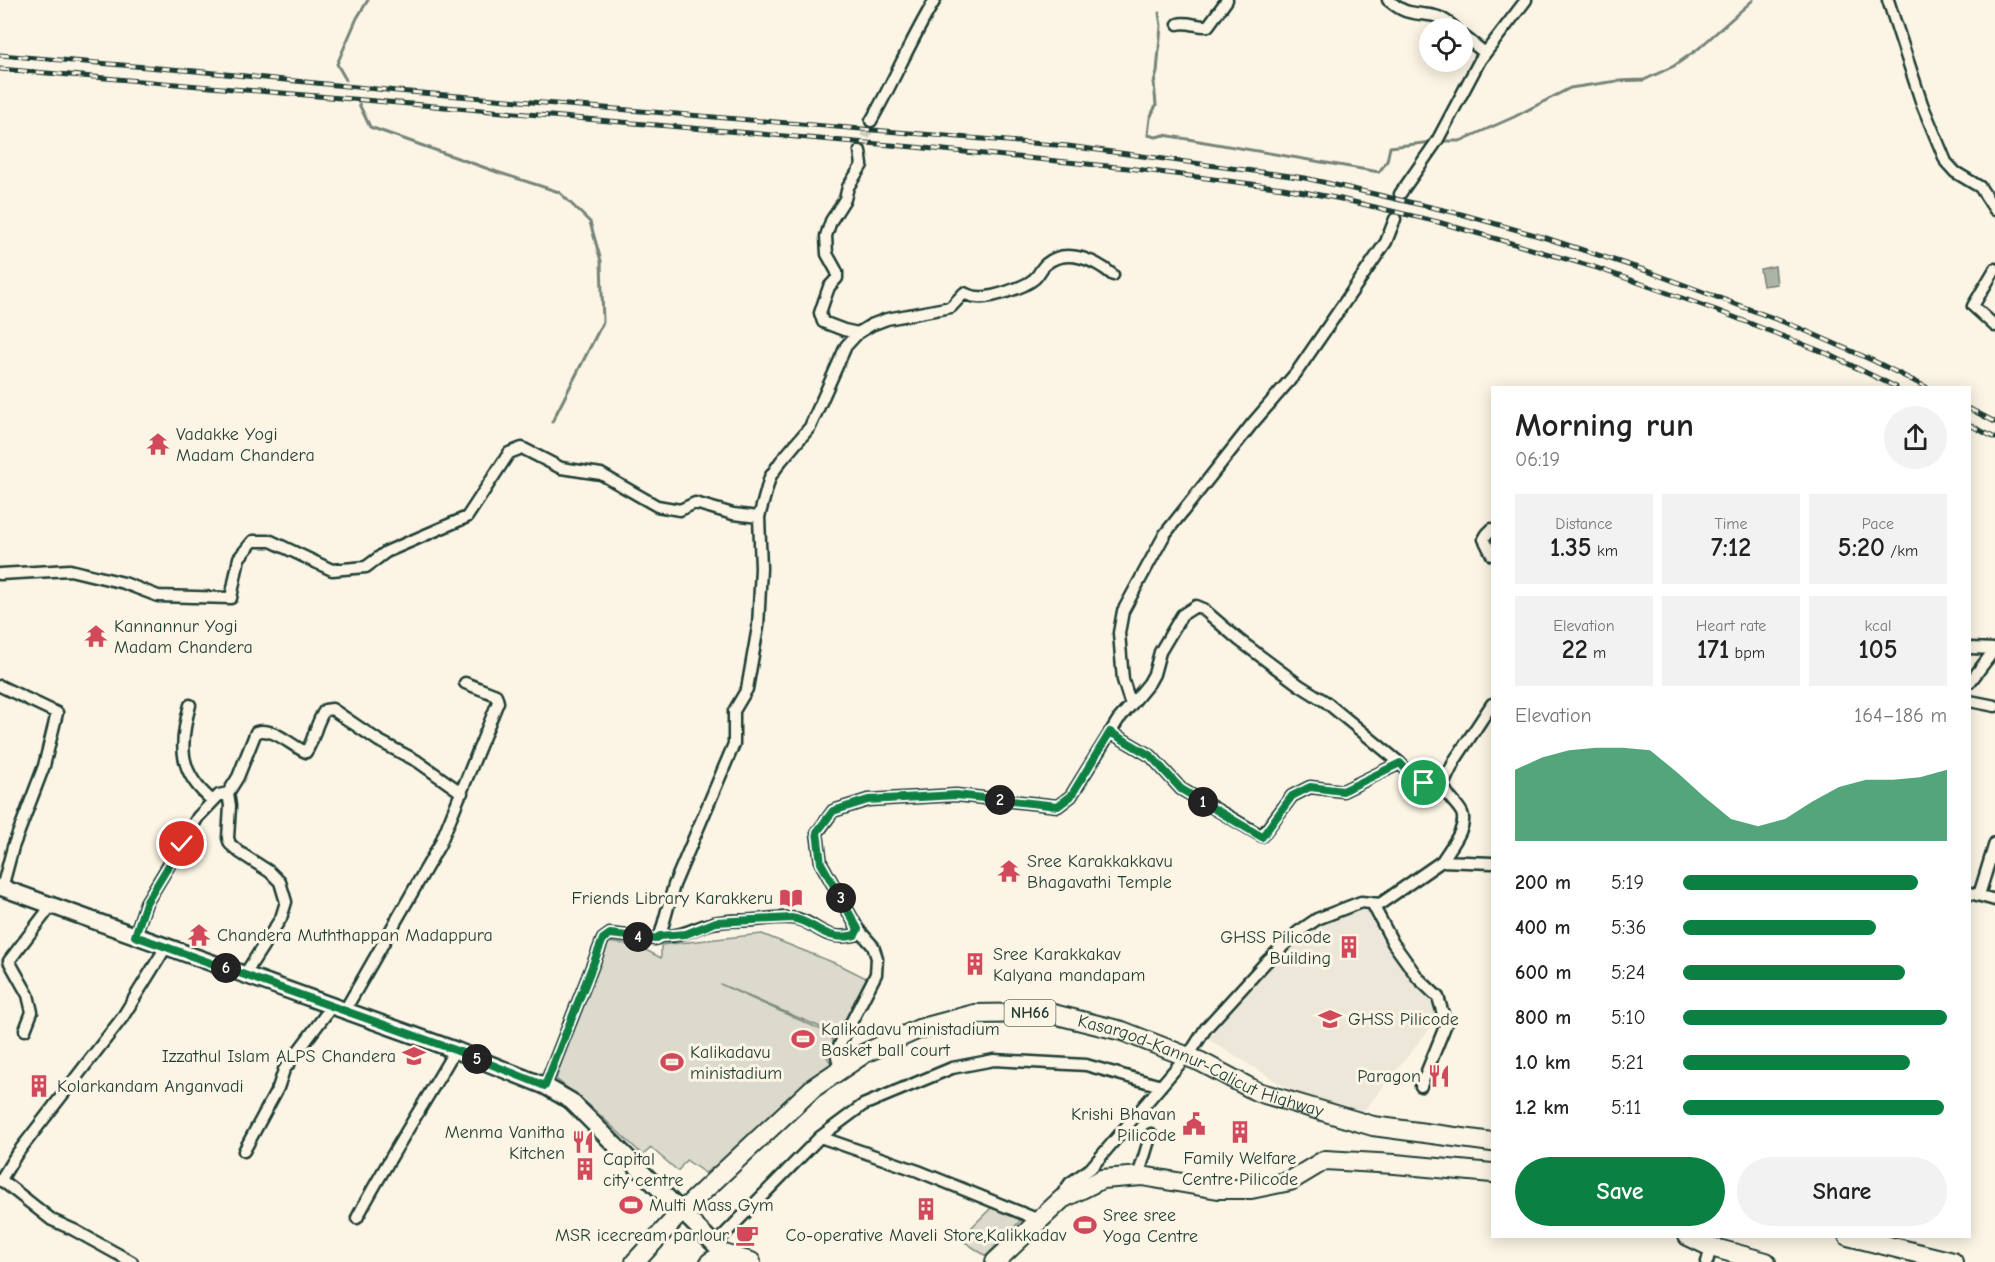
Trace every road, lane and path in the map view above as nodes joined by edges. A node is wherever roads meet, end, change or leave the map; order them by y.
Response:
1 (935, 0) edge
2 (1227, 0) edge
3 (1388, 0) edge
4 (1527, 0) edge
5 (1888, 0) edge
6 (1440, 18) edge
7 (1178, 24) dead end
8 (1473, 44) edge
9 (1485, 53) junction
10 (871, 121) tunnel mouth
11 (860, 151) tunnel mouth
12 (1400, 194) dead end
13 (1995, 210) edge
14 (1395, 219) dead end
15 (1995, 269) edge
16 (1113, 275) dead end
17 (1995, 326) edge
18 (858, 333) junction
19 (759, 517) junction
20 (1491, 530) edge
21 (1491, 553) edge
22 (0, 574) edge
23 (1971, 648) edge
24 (1995, 649) edge
25 (1971, 681) edge
26 (465, 683) dead end
27 (0, 686) edge
28 (1971, 700) edge
29 (190, 705) dead end
30 (1131, 705) junction
31 (1491, 706) edge
32 (1995, 706) edge
33 (1110, 732) junction
34 (1400, 763) junction
35 (1443, 785) junction
36 (228, 793) junction
37 (462, 793) junction
38 (213, 801) junction
39 (1995, 843) edge
40 (1442, 861) junction
41 (1491, 862) edge
42 (1, 887) edge
43 (1974, 894) edge
44 (1995, 900) edge
45 (1372, 903) junction
46 (51, 906) junction
47 (858, 929) junction
48 (135, 936) junction
49 (660, 936) junction
50 (166, 947) junction
51 (244, 974) junction
52 (339, 1008) junction
53 (25, 1030) dead end
54 (455, 1050) junction
55 (1186, 1056) junction
56 (840, 1070) junction
57 (545, 1086) junction
58 (1161, 1086) junction
59 (1421, 1086) dead end
60 (1151, 1134) dead end
61 (820, 1137) junction
62 (1491, 1142) edge
63 (244, 1151) dead end
64 (1491, 1173) edge
65 (1142, 1176) junction
66 (0, 1180) edge
67 (1062, 1199) junction
68 (681, 1212) junction
69 (357, 1218) dead end
70 (1040, 1220) junction
71 (1690, 1238) edge
72 (1856, 1238) edge
73 (716, 1254) edge
74 (1709, 1254) edge
75 (132, 1262) edge
76 (635, 1262) edge
77 (751, 1262) edge
78 (994, 1262) edge
79 (1766, 1262) edge
80 (1953, 1262) edge

1 - 10 street
2 - 7 street
3 - 6 street
4 - 9 street
5 - 13 street
8 - 9 street
9 - 12 street
11 - 18 street
14 - 30 street
15 - 17 street
16 - 18 street
18 - 19 street
19 - 22 street
19 - 49 street
20 - 21 street
23 - 24 street
24 - 25 street
26 - 37 street
27 - 42 street
28 - 32 street
29 - 38 street
30 - 33 street
30 - 34 street
31 - 35 street
33 - 34 street
33 - 47 street
34 - 35 street
35 - 40 street
36 - 37 street
36 - 38 street
36 - 51 street
37 - 52 street
38 - 48 street
39 - 43 street
40 - 41 street
40 - 45 street
42 - 46 main road
43 - 44 street
45 - 55 street
45 - 59 street
46 - 48 main road
46 - 53 street
47 - 49 street
47 - 56 street
48 - 50 main road
49 - 57 street
50 - 51 main road
50 - 66 street
51 - 52 main road
52 - 54 main road
52 - 63 street
54 - 57 main road
54 - 69 street
55 - 56 highway, Kasargod-Kannur-Calicut Highway / NH66
55 - 58 street
55 - 62 highway, Kasargod-Kannur-Calicut Highway / NH66
56 - 68 highway, Kasargod-Kannur-Calicut Highway / NH66
57 - 68 main road
58 - 61 street
58 - 67 street
60 - 65 street
61 - 70 street
61 - 73 street
64 - 65 highway
65 - 67 highway
66 - 75 street
67 - 70 highway
68 - 73 main road
68 - 76 highway, Kasargod-Kannur-Calicut Highway / NH66
70 - 78 highway
71 - 74 highway
72 - 80 highway
73 - 77 highway
74 - 79 highway

